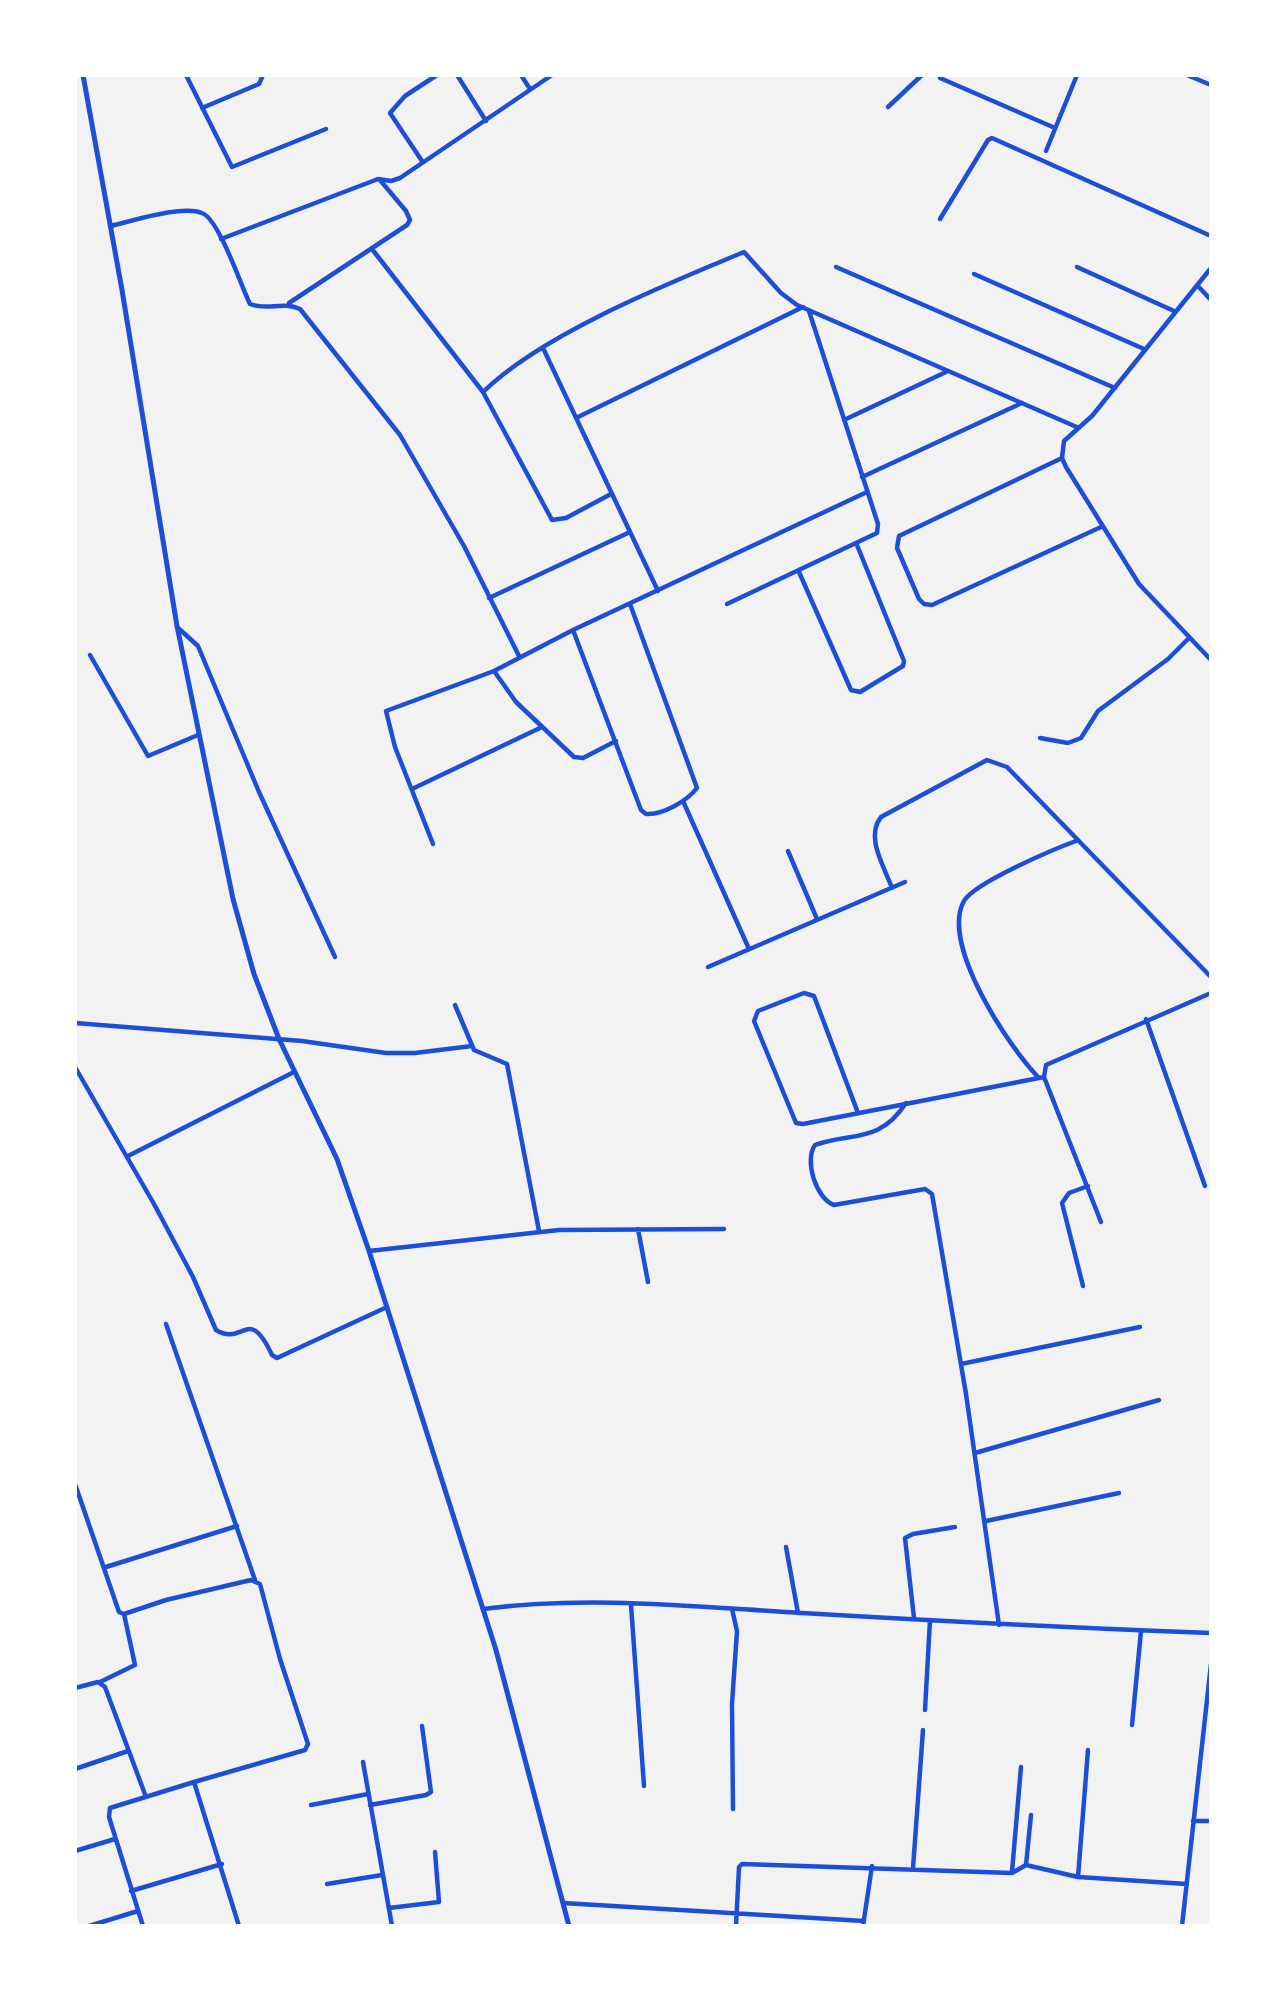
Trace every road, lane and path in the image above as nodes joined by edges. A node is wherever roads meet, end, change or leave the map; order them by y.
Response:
1 (83, 75) edge
2 (186, 75) edge
3 (263, 75) edge
4 (437, 75) edge
5 (457, 75) edge
6 (521, 75) edge
7 (552, 75) edge
8 (922, 75) edge
9 (1077, 75) edge
10 (1187, 75) edge
11 (940, 78) dead end
12 (1211, 85) edge
13 (530, 89) junction
14 (888, 107) dead end
15 (201, 108) junction
16 (486, 121) junction
17 (1055, 128) junction
18 (326, 129) dead end
19 (1046, 151) dead end
20 (422, 161) junction
21 (378, 179) junction
22 (940, 219) dead end
23 (110, 226) junction
24 (1211, 236) edge
25 (221, 239) junction
26 (372, 249) junction
27 (836, 267) dead end
28 (1077, 267) dead end
29 (1211, 268) edge
30 (974, 274) dead end
31 (1197, 285) junction
32 (1211, 300) edge
33 (288, 303) junction
34 (806, 308) junction
35 (1174, 311) junction
36 (543, 348) junction
37 (1144, 349) junction
38 (947, 372) junction
39 (1115, 388) junction
40 (484, 392) junction
41 (1023, 403) junction
42 (576, 418) junction
43 (844, 420) junction
44 (1079, 428) junction
45 (1062, 458) junction
46 (862, 477) junction
47 (867, 492) junction
48 (611, 494) junction
49 (1101, 527) junction
50 (630, 532) junction
51 (858, 545) junction
52 (799, 572) junction
53 (659, 591) junction
54 (489, 598) junction
55 (630, 604) junction
56 (727, 604) dead end
57 (177, 626) junction
58 (573, 630) junction
59 (1189, 638) junction
60 (90, 655) dead end
61 (519, 656) junction
62 (1211, 660) edge
63 (494, 671) junction
64 (542, 727) junction
65 (198, 734) junction
66 (1040, 738) dead end
67 (616, 741) junction
68 (412, 789) junction
69 (683, 800) junction
70 (1076, 841) junction
71 (433, 844) dead end
72 (788, 851) dead end
73 (905, 882) dead end
74 (892, 888) junction
75 (817, 919) junction
76 (749, 948) junction
77 (335, 957) dead end
78 (708, 967) dead end
79 (1211, 977) edge
80 (1211, 993) edge
81 (455, 1004) dead end
82 (1146, 1019) junction
83 (75, 1023) edge
84 (279, 1039) junction
85 (472, 1046) junction
86 (75, 1067) edge
87 (294, 1072) junction
88 (1041, 1077) junction
89 (906, 1103) junction
90 (858, 1113) junction
91 (128, 1156) junction
92 (1088, 1186) junction
93 (1205, 1186) dead end
94 (1101, 1222) dead end
95 (638, 1229) junction
96 (724, 1229) dead end
97 (539, 1231) junction
98 (369, 1251) junction
99 (648, 1282) dead end
100 (1083, 1286) dead end
101 (387, 1307) junction
102 (166, 1324) dead end
103 (1140, 1327) dead end
104 (961, 1364) junction
105 (1160, 1400) dead end
106 (975, 1453) junction
107 (75, 1484) edge
108 (1119, 1493) dead end
109 (986, 1521) junction
110 (237, 1526) junction
111 (955, 1527) dead end
112 (786, 1547) dead end
113 (106, 1567) junction
114 (255, 1580) junction
115 (631, 1605) junction
116 (483, 1609) junction
117 (732, 1609) junction
118 (798, 1613) junction
119 (124, 1615) junction
120 (914, 1618) junction
121 (930, 1620) junction
122 (999, 1625) junction
123 (1141, 1631) junction
124 (1211, 1633) edge
125 (1211, 1664) edge
126 (100, 1682) junction
127 (75, 1688) edge
128 (925, 1710) dead end
129 (1132, 1725) dead end
130 (422, 1726) dead end
131 (923, 1730) dead end
132 (1088, 1750) dead end
133 (128, 1751) junction
134 (363, 1762) dead end
135 (1021, 1768) dead end
136 (75, 1769) edge
137 (194, 1783) junction
138 (645, 1786) dead end
139 (368, 1794) junction
140 (146, 1797) junction
141 (311, 1805) dead end
142 (370, 1805) junction
143 (733, 1809) dead end
144 (1031, 1815) dead end
145 (1193, 1821) junction
146 (1211, 1821) edge
147 (115, 1839) junction
148 (75, 1851) edge
149 (435, 1852) dead end
150 (222, 1864) junction
151 (1026, 1865) junction
152 (872, 1867) junction
153 (913, 1868) junction
154 (1012, 1873) junction
155 (382, 1875) junction
156 (1078, 1877) junction
157 (327, 1884) dead end
158 (1187, 1884) junction
159 (131, 1891) junction
160 (563, 1903) junction
161 (389, 1908) junction
162 (138, 1911) junction
163 (737, 1913) junction
164 (863, 1924) edge
165 (89, 1926) edge
166 (143, 1926) edge
167 (239, 1926) edge
168 (392, 1926) edge
169 (569, 1926) edge
170 (736, 1926) edge
171 (1182, 1926) edge

1 - 23 street
2 - 15 street
3 - 15 street
4 - 20 street
5 - 16 street
6 - 13 street
7 - 13 street
8 - 14 street
9 - 17 street
10 - 12 street
11 - 17 street
13 - 16 street
15 - 18 street
16 - 20 street
17 - 19 street
20 - 21 street
21 - 25 street
21 - 26 street
22 - 24 street
23 - 25 street
23 - 57 street
25 - 33 street
26 - 33 street
26 - 40 street
27 - 39 street
28 - 35 street
29 - 31 street
30 - 37 street
31 - 32 street
31 - 35 street
33 - 54 street
34 - 36 street
34 - 38 street
34 - 42 street
34 - 43 street
35 - 37 street
36 - 40 street
36 - 42 street
37 - 39 street
38 - 41 street
38 - 43 street
39 - 44 street
40 - 48 street
41 - 44 street
41 - 46 street
42 - 48 street
43 - 46 street
44 - 45 street
45 - 49 street
45 - 49 street
46 - 47 street
47 - 51 street
47 - 53 street
48 - 50 street
49 - 59 street
50 - 53 street
50 - 54 street
51 - 52 street
51 - 52 street
52 - 56 street
53 - 55 street
54 - 61 street
55 - 58 street
55 - 69 street
57 - 65 street
57 - 77 street
58 - 61 street
58 - 67 street
59 - 62 street
59 - 66 street
60 - 65 street
61 - 63 street
63 - 64 street
63 - 68 street
64 - 67 street
64 - 68 street
65 - 84 street
67 - 69 street
68 - 71 street
69 - 76 street
70 - 74 street
70 - 79 street
70 - 88 street
72 - 75 street
73 - 74 street
74 - 75 street
75 - 76 street
76 - 78 street
80 - 82 street
81 - 85 street
82 - 88 street
82 - 93 street
83 - 84 street
84 - 85 street
84 - 87 street
85 - 97 street
86 - 91 street
87 - 91 street
87 - 98 street
88 - 89 street
88 - 92 street
89 - 90 street
89 - 104 street
90 - 90 street
91 - 101 street
92 - 94 street
92 - 100 street
95 - 96 street
95 - 97 street
95 - 99 street
97 - 98 street
98 - 101 street
101 - 116 street
102 - 110 street
103 - 104 street
104 - 106 street
105 - 106 street
106 - 109 street
107 - 113 street
108 - 109 street
109 - 122 street
110 - 113 street
110 - 114 street
111 - 120 street
112 - 118 street
113 - 119 street
114 - 119 street
114 - 137 street
115 - 116 street
115 - 117 street
115 - 138 street
116 - 160 street
117 - 118 street
117 - 143 street
118 - 120 street
119 - 126 street
120 - 121 street
121 - 122 street
121 - 128 street
122 - 123 street
123 - 124 street
123 - 129 street
125 - 145 street
126 - 127 street
126 - 133 street
130 - 142 street
131 - 153 street
132 - 156 street
133 - 136 street
133 - 140 street
134 - 139 street
135 - 154 street
137 - 140 street
137 - 150 street
139 - 141 street
139 - 142 street
140 - 147 street
142 - 155 street
144 - 151 street
145 - 146 street
145 - 158 street
147 - 148 street
147 - 159 street
149 - 161 street
150 - 159 street
150 - 167 street
151 - 154 street
151 - 156 street
152 - 153 street
152 - 163 street
152 - 164 street
153 - 154 street
155 - 157 street
155 - 161 street
156 - 158 street
158 - 171 street
159 - 162 street
160 - 163 street
160 - 169 street
161 - 168 street
162 - 165 street
162 - 166 street
163 - 164 street
163 - 170 street

